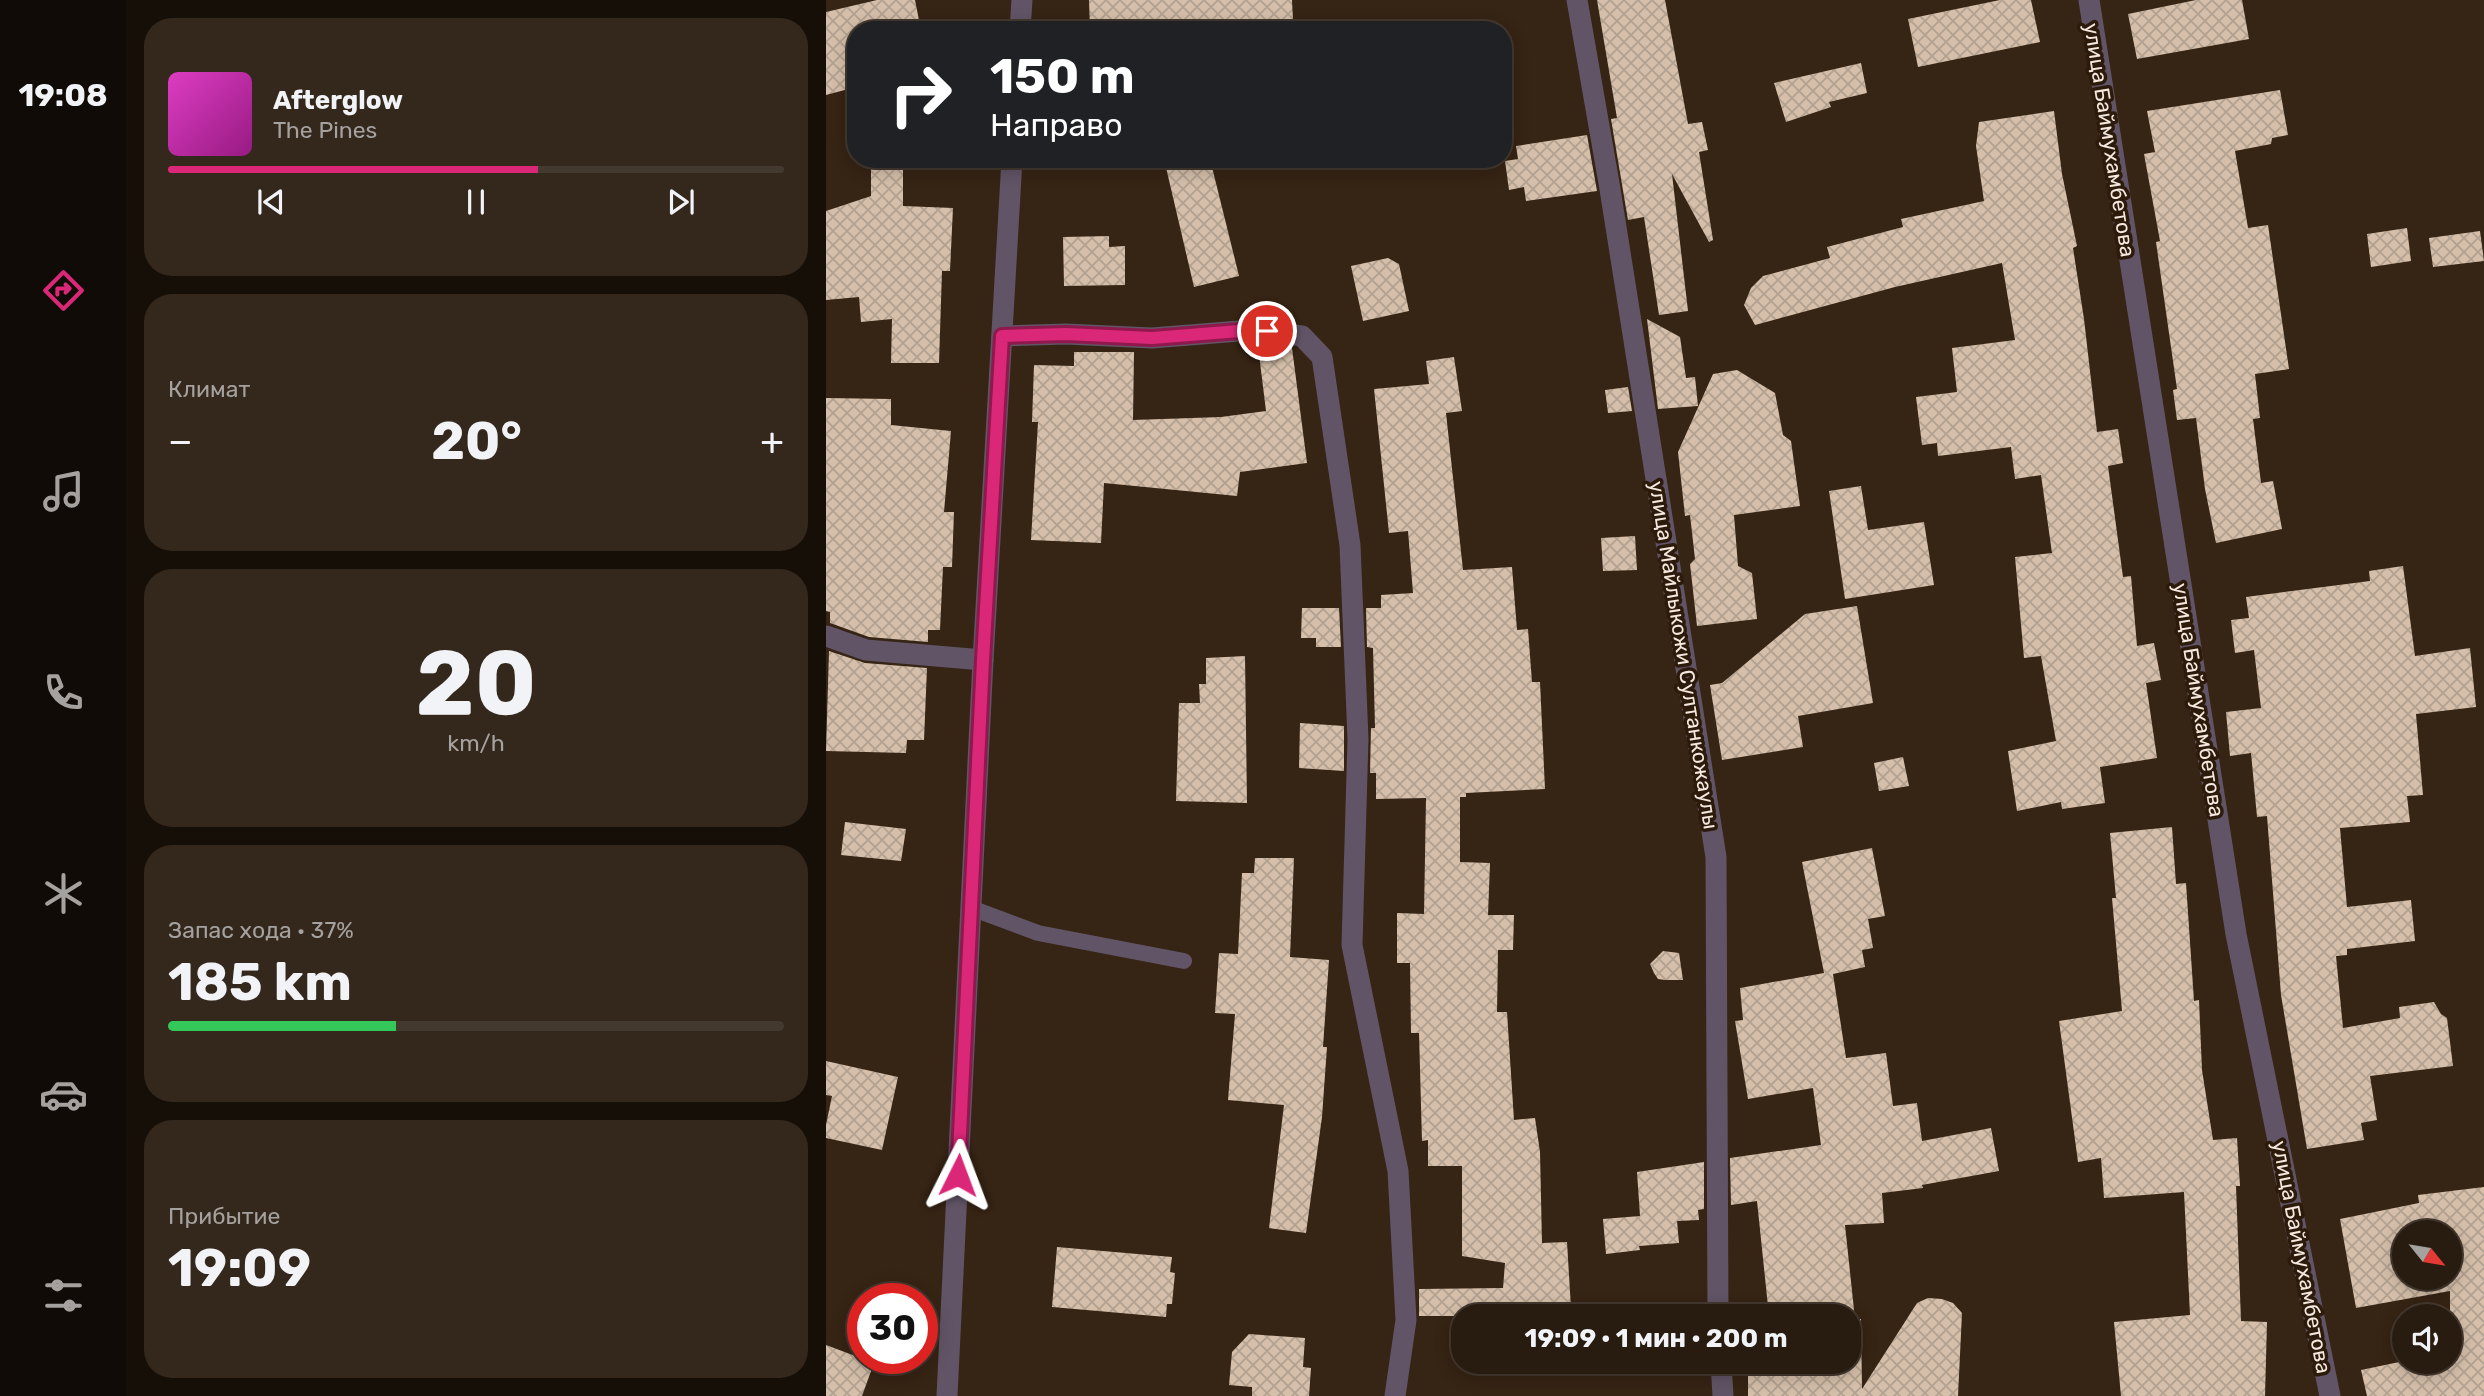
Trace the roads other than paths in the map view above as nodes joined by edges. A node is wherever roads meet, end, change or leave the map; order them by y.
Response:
1 (1022, 0) edge
2 (1577, 0) edge
3 (2089, 0) edge
4 (1021, 21) edge
5 (1011, 168) edge
6 (1002, 336) junction
7 (826, 636) edge
8 (983, 660) junction
9 (971, 908) junction
10 (1184, 961) dead end
11 (1718, 1304) edge
12 (1722, 1374) edge
13 (947, 1396) edge
14 (1395, 1396) edge
15 (1723, 1396) edge
16 (2330, 1396) edge

1 - 4 street
2 - 11 street, улица Майлыкожи Султанкожаулы
3 - 16 street, улица Баймухамбетова
5 - 6 street
6 - 8 street
6 - 14 street
7 - 8 street
8 - 9 street
9 - 10 lane
9 - 13 street
12 - 15 street

